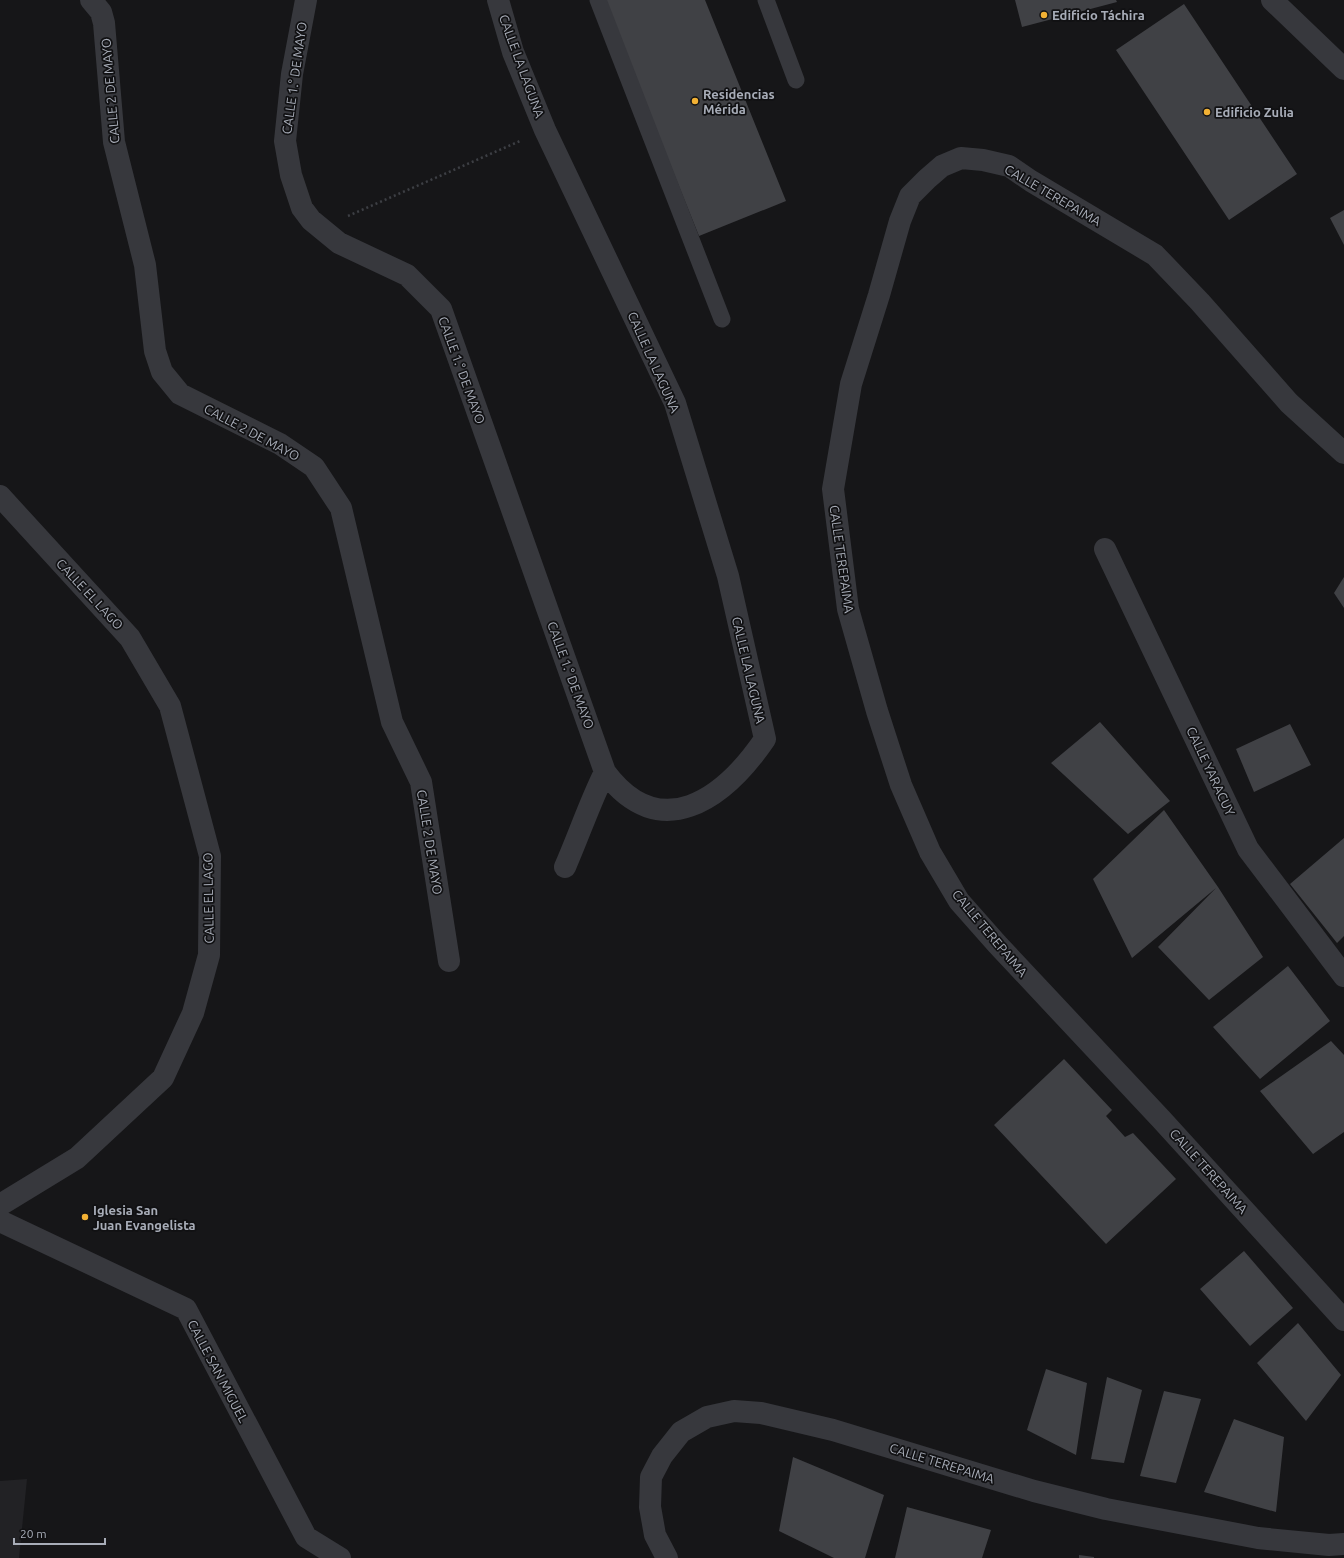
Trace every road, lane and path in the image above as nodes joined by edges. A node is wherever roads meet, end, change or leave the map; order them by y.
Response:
1 (91, 0) edge
2 (306, 0) edge
3 (498, 0) edge
4 (598, 0) edge
5 (766, 0) edge
6 (1272, 0) edge
7 (1344, 69) edge
8 (796, 80) dead end
9 (545, 130) junction
10 (320, 228) junction
11 (722, 319) dead end
12 (1344, 453) edge
13 (0, 496) edge
14 (1105, 549) dead end
15 (605, 772) junction
16 (565, 867) dead end
17 (449, 961) dead end
18 (1344, 976) edge
19 (0, 1205) edge
20 (0, 1221) edge
21 (1344, 1320) edge
22 (1344, 1544) edge
23 (340, 1558) edge
24 (667, 1558) edge

1 - 17 street, CALLE 2 DE MAYO
2 - 10 street, CALLE 1.° DE MAYO
3 - 9 street, CALLE LA LAGUNA
4 - 11 lane
5 - 8 lane
6 - 7 street
9 - 10 path
9 - 15 street, CALLE LA LAGUNA
10 - 15 street, CALLE 1.° DE MAYO
12 - 21 street, CALLE TEREPAIMA
13 - 19 street, CALLE EL LAGO
14 - 18 street, CALLE YARACUY
15 - 16 street
20 - 23 street, CALLE SAN MIGUEL
22 - 24 street, CALLE TEREPAIMA

